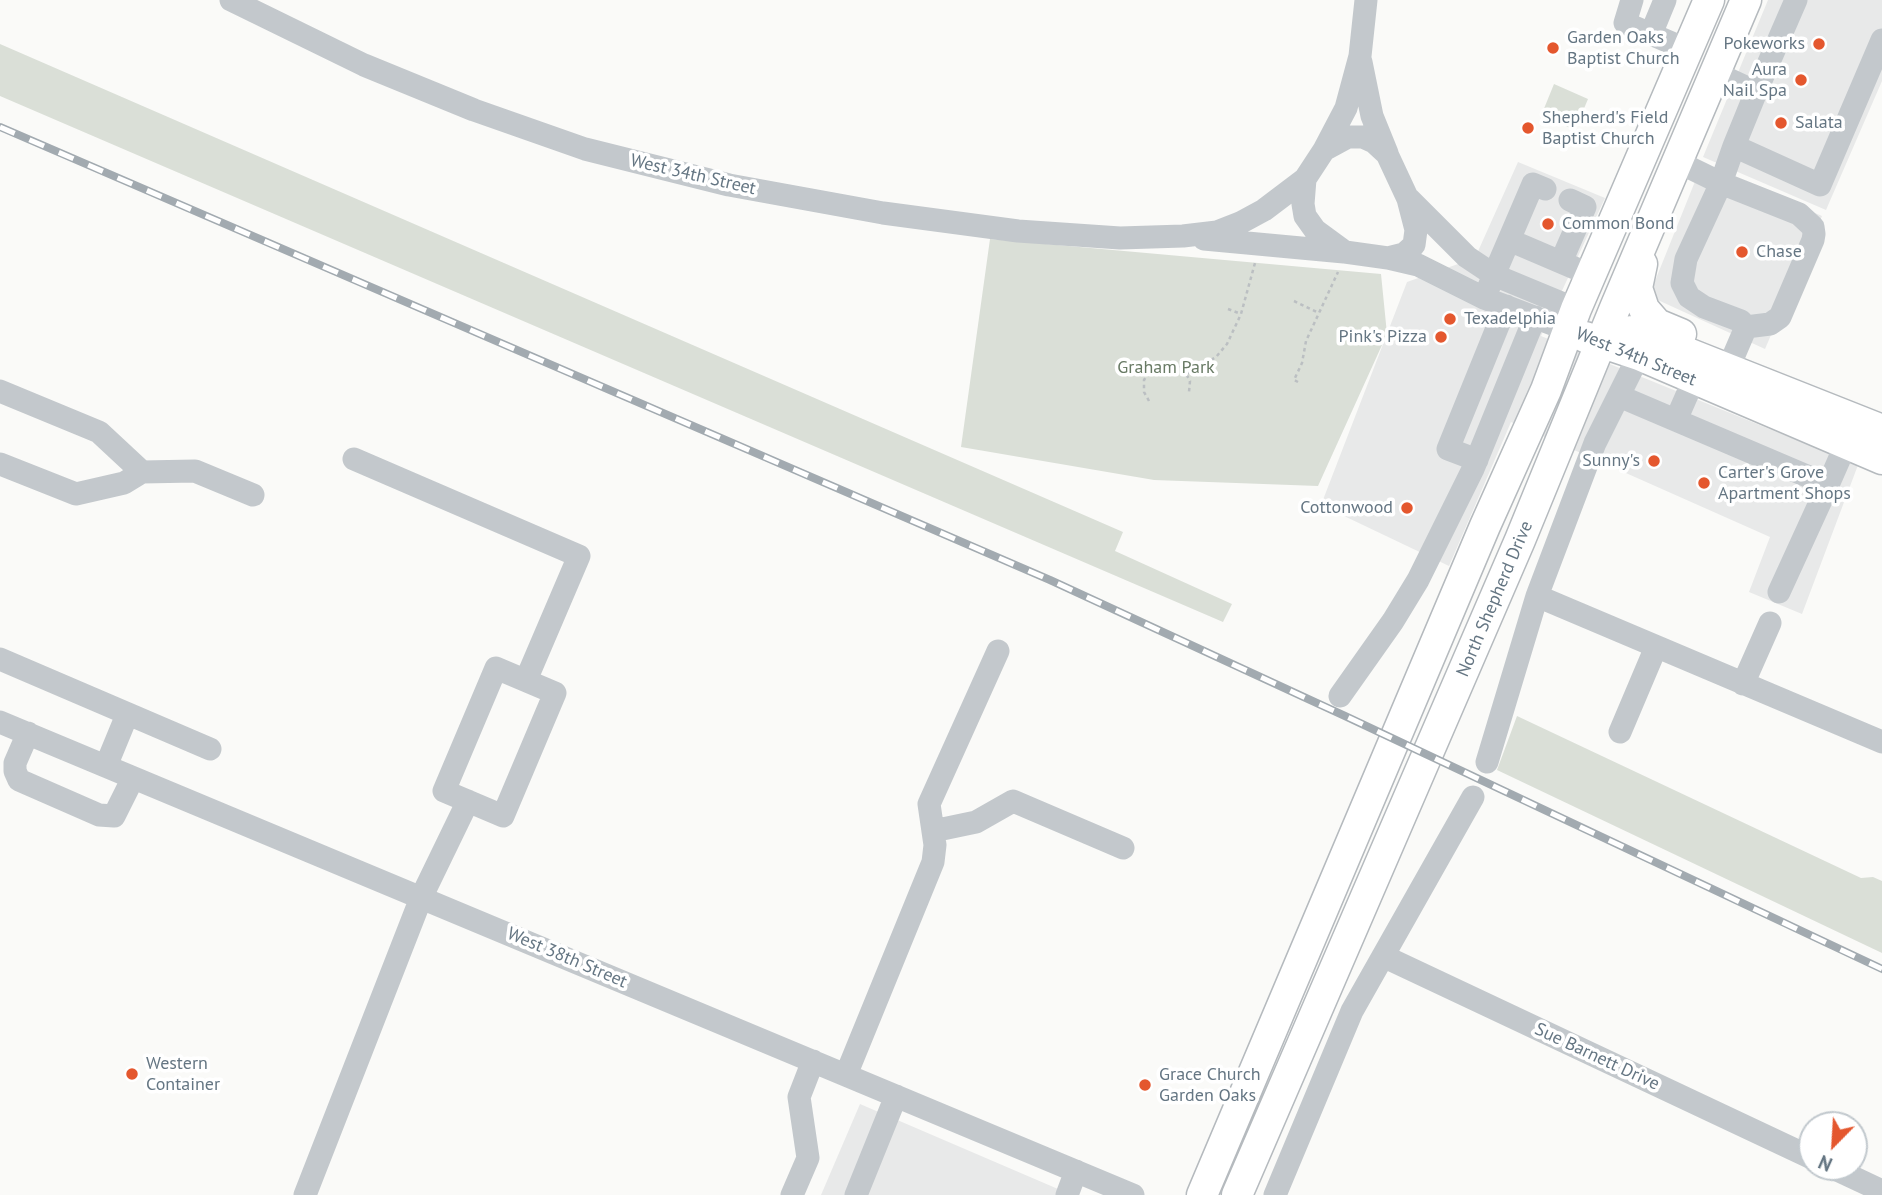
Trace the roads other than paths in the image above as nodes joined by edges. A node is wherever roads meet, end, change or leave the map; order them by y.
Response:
1 (231, 0) edge
2 (1366, 0) edge
3 (1632, 0) edge
4 (1665, 0) edge
5 (1709, 0) edge
6 (1746, 0) edge
7 (1796, 0) edge
8 (1651, 34) junction
9 (1882, 40) edge
10 (1686, 55) junction
11 (1360, 56) junction
12 (1715, 73) junction
13 (1756, 92) junction
14 (1734, 146) junction
15 (1324, 150) junction
16 (1387, 154) junction
17 (1678, 162) junction
18 (1305, 179) junction
19 (1721, 183) junction
20 (1547, 190) dead end
21 (1408, 199) junction
22 (1577, 204) dead end
23 (1184, 236) junction
24 (1646, 239) junction
25 (1515, 243) junction
26 (1345, 252) junction
27 (1388, 258) junction
28 (1561, 262) junction
29 (1494, 275) junction
30 (1591, 275) junction
31 (1484, 298) junction
32 (1506, 306) junction
33 (1535, 317) junction
34 (1572, 319) junction
35 (1745, 327) junction
36 (1605, 333) junction
37 (1639, 355) junction
38 (1734, 355) junction
39 (1695, 379) junction
40 (0, 391) edge
41 (1619, 396) junction
42 (1816, 403) junction
43 (1676, 420) junction
44 (1882, 430) edge
45 (1846, 444) junction
46 (354, 459) dead end
47 (1882, 459) edge
48 (0, 464) edge
49 (1475, 465) junction
50 (142, 472) junction
51 (1505, 482) junction
52 (1828, 485) junction
53 (253, 495) dead end
54 (1779, 592) dead end
55 (1537, 596) junction
56 (1770, 623) dead end
57 (1656, 647) junction
58 (998, 651) dead end
59 (0, 659) edge
60 (526, 680) junction
61 (1743, 684) junction
62 (1340, 696) dead end
63 (127, 715) junction
64 (0, 722) edge
65 (1620, 732) dead end
66 (28, 733) junction
67 (1880, 736) edge
68 (210, 748) dead end
69 (1487, 762) dead end
70 (106, 766) junction
71 (133, 778) junction
72 (1473, 797) dead end
73 (468, 801) junction
74 (933, 831) junction
75 (1124, 848) dead end
76 (421, 898) junction
77 (1383, 956) junction
78 (813, 1061) junction
79 (846, 1075) junction
80 (896, 1096) junction
81 (1798, 1151) edge
82 (1076, 1171) junction
83 (1861, 1181) edge
84 (1882, 1191) edge
85 (305, 1195) edge
86 (792, 1195) edge
87 (856, 1195) edge
88 (1067, 1195) edge
89 (1133, 1195) edge
90 (1202, 1195) edge
91 (1237, 1195) edge
92 (1275, 1195) edge

1 - 23 street, West 34th Street
2 - 11 street
3 - 8 street
4 - 8 street
5 - 10 main road, North Shepherd Drive
6 - 12 main road, North Shepherd Drive
7 - 13 street
8 - 10 street
9 - 14 street
10 - 12 main road
10 - 30 main road, North Shepherd Drive
11 - 15 street
11 - 16 street
12 - 13 street
12 - 17 main road, North Shepherd Drive
13 - 14 street
14 - 19 street
15 - 16 street
15 - 18 street
16 - 21 street
17 - 19 street
17 - 24 main road, North Shepherd Drive
18 - 23 street, West 34th Street
18 - 26 street
19 - 35 street
19 - 35 street
20 - 25 street
21 - 27 street
21 - 29 street, West 34th Street
22 - 28 street
23 - 26 street, West 34th Street
24 - 36 main road, North Shepherd Drive
24 - 38 main road
25 - 28 street
25 - 29 street
26 - 27 street
27 - 31 street, West 34th Street
28 - 30 street
29 - 31 street
29 - 34 street, West 34th Street
30 - 34 main road, North Shepherd Drive
31 - 32 street, West 34th Street
32 - 33 street, West 34th Street
32 - 49 street
33 - 34 street, West 34th Street
33 - 49 street
34 - 36 main road, West 34th Street
34 - 51 main road, North Shepherd Drive
35 - 38 street
36 - 37 main road, West 34th Street
36 - 42 main road, West 34th Street
36 - 91 main road, North Shepherd Drive
37 - 39 main road, West 34th Street
37 - 41 street
38 - 42 main road
39 - 43 street
39 - 45 main road, West 34th Street
40 - 50 street
41 - 43 street
41 - 55 street
42 - 44 main road, West 34th Street
43 - 52 street
45 - 47 main road, West 34th Street
45 - 52 street
46 - 60 street
48 - 50 street
49 - 51 street
49 - 62 street
50 - 53 street
51 - 90 main road, North Shepherd Drive
52 - 54 street
55 - 57 street
55 - 69 street
56 - 61 street
57 - 61 street
57 - 65 street
58 - 74 street
59 - 63 street
60 - 73 street
60 - 73 street
61 - 67 street
63 - 68 street
63 - 70 street
64 - 66 street, West 38th Street
66 - 70 street, West 38th Street
66 - 71 street
70 - 71 street, West 38th Street
71 - 76 street, West 38th Street
72 - 77 street
73 - 76 street
74 - 75 street
74 - 79 street
76 - 78 street, West 38th Street
76 - 85 street
77 - 81 street, Sue Barnett Drive
77 - 92 street
78 - 79 street, West 38th Street
78 - 86 street
79 - 80 street, West 38th Street
80 - 82 street, West 38th Street
80 - 87 street
82 - 88 street
82 - 89 street, West 38th Street
83 - 84 street

